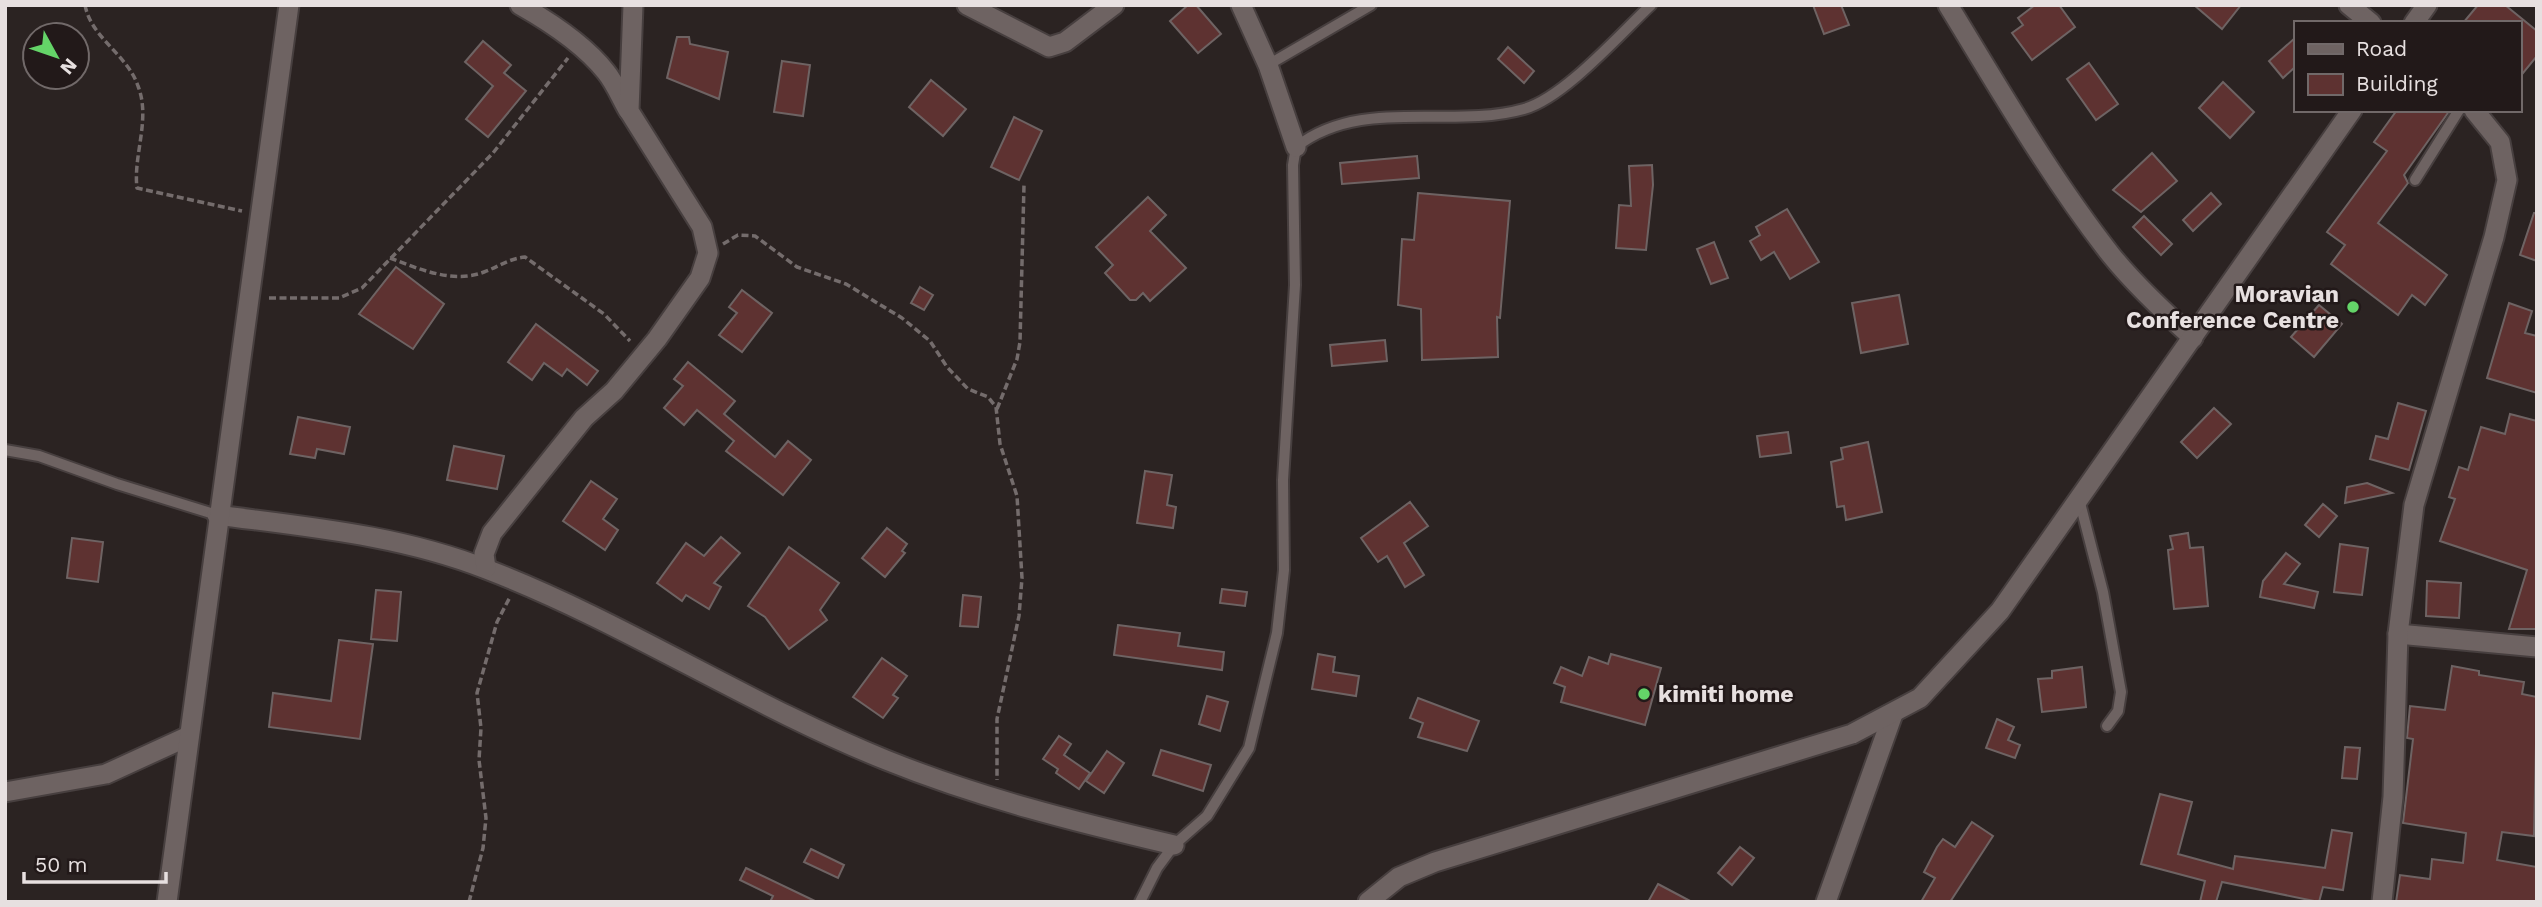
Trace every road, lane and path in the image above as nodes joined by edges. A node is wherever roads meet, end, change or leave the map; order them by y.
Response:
1 (85, 5) edge
2 (289, 5) edge
3 (520, 5) edge
4 (633, 5) edge
5 (967, 5) edge
6 (1114, 5) edge
7 (1241, 5) edge
8 (1371, 5) edge
9 (1651, 5) edge
10 (1948, 5) edge
11 (2349, 5) edge
12 (2427, 5) edge
13 (2369, 21) edge
14 (2415, 21) edge
15 (579, 46) junction
16 (1268, 65) junction
17 (629, 111) junction
18 (2351, 112) edge
19 (2458, 112) edge
20 (2476, 112) edge
21 (1296, 147) junction
22 (2415, 180) dead end
23 (1024, 186) dead end
24 (259, 214) junction
25 (708, 253) junction
26 (390, 258) junction
27 (248, 298) junction
28 (2193, 338) junction
29 (644, 355) junction
30 (997, 411) junction
31 (5, 450) edge
32 (2079, 499) junction
33 (217, 515) junction
34 (486, 569) junction
35 (519, 584) junction
36 (2398, 634) junction
37 (2537, 647) edge
38 (1894, 714) junction
39 (2107, 726) dead end
40 (189, 736) junction
41 (5, 792) edge
42 (996, 800) junction
43 (1174, 845) junction
44 (167, 902) edge
45 (469, 902) edge
46 (1140, 902) edge
47 (1368, 902) edge
48 (1826, 902) edge
49 (2382, 902) edge

1 - 24 path
2 - 24 street
3 - 15 street
4 - 17 street
5 - 6 street
7 - 16 street
8 - 16 lane
9 - 21 lane
10 - 28 street
11 - 13 street
12 - 14 street
15 - 17 street
15 - 26 path
16 - 21 street
17 - 25 street
18 - 28 street
19 - 22 lane
20 - 36 street
21 - 43 lane
23 - 30 path
24 - 27 street
25 - 29 street
25 - 30 path
26 - 27 path
26 - 29 path
27 - 33 street
28 - 32 street
29 - 34 street
30 - 42 path
31 - 33 lane
32 - 38 street
32 - 39 lane
33 - 34 street
33 - 40 street
34 - 35 street
35 - 42 street
35 - 45 path
36 - 37 street
36 - 49 street
38 - 47 street
38 - 48 street
40 - 41 street
40 - 44 street
42 - 43 street
43 - 46 lane

